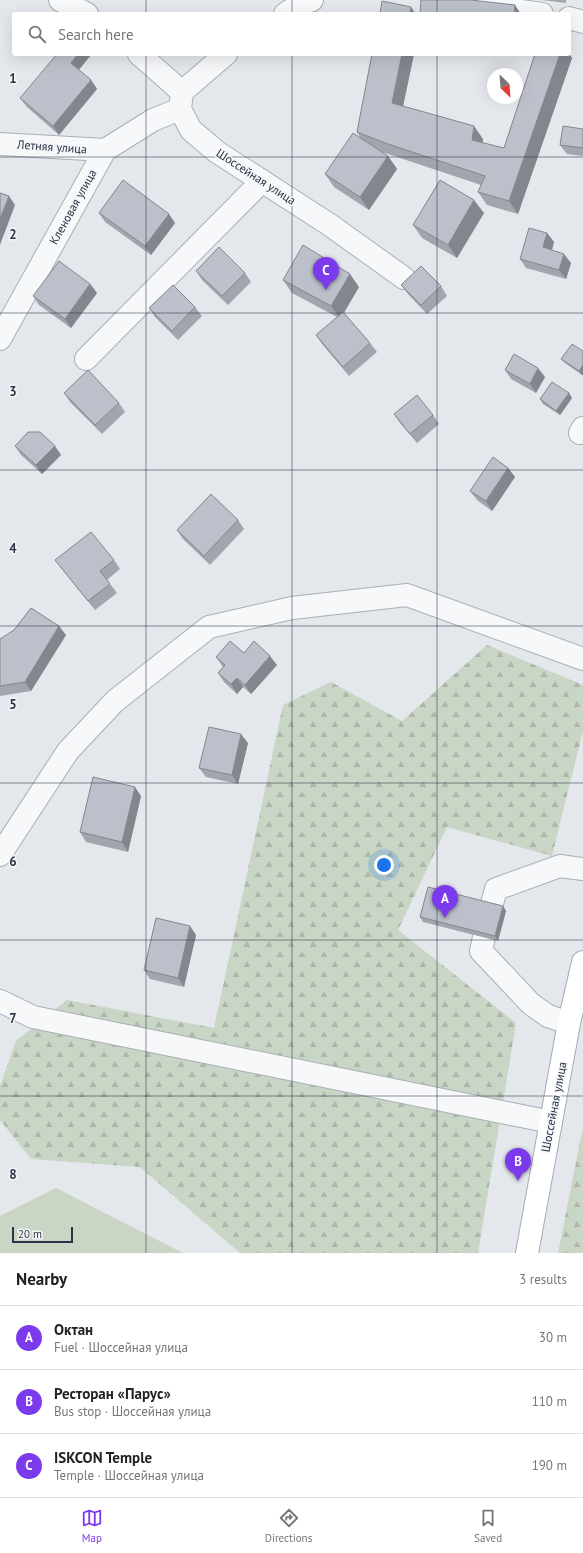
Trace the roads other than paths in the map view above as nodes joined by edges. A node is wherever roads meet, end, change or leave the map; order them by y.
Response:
1 (60, 0) edge
2 (312, 0) edge
3 (446, 0) edge
4 (83, 12) edge
5 (288, 12) edge
6 (528, 12) edge
7 (571, 19) edge
8 (583, 22) edge
9 (141, 56) edge
10 (224, 56) edge
11 (181, 100) junction
12 (0, 144) edge
13 (105, 150) junction
14 (262, 181) junction
15 (404, 278) dead end
16 (0, 339) edge
17 (86, 359) dead end
18 (583, 659) edge
19 (0, 855) edge
20 (583, 869) edge
21 (491, 907) edge
22 (484, 938) edge
23 (583, 962) edge
24 (0, 1001) edge
25 (569, 1023) junction
26 (550, 1122) junction
27 (527, 1253) edge

1 - 4 street
2 - 5 street
3 - 6 street
7 - 8 street
9 - 11 street
10 - 11 street
11 - 13 street, Кленовая улица
11 - 14 street, Шоссейная улица
12 - 13 street, Летняя улица
13 - 16 street, Кленовая улица
14 - 15 street, Шоссейная улица
14 - 17 street
18 - 19 street
20 - 21 street
22 - 25 street
23 - 25 main road, Шоссейная улица
24 - 26 street
25 - 26 main road, Шоссейная улица
26 - 27 main road, Шоссейная улица

